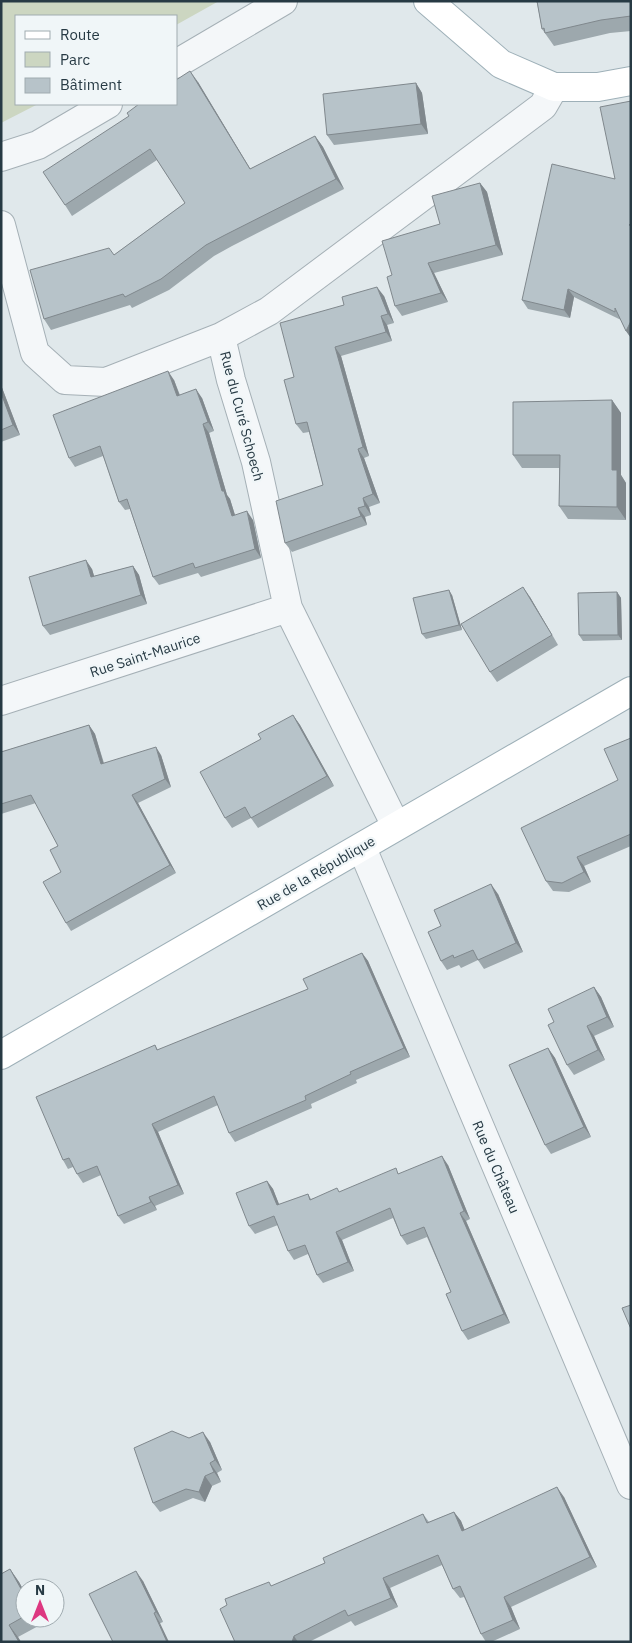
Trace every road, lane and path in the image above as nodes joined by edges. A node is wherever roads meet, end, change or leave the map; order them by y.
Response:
1 (283, 1) edge
2 (428, 1) edge
3 (178, 63) edge
4 (631, 81) edge
5 (554, 87) junction
6 (106, 105) edge
7 (1, 157) edge
8 (1, 225) edge
9 (221, 337) junction
10 (288, 608) junction
11 (631, 691) edge
12 (1, 701) edge
13 (396, 826) junction
14 (362, 848) junction
15 (1, 1055) edge
16 (631, 1485) edge

1 - 3 street
2 - 5 main road
4 - 5 main road
5 - 9 street, Rue du Curé Schoech
6 - 7 street
8 - 9 street
9 - 10 street, Rue du Curé Schoech
10 - 12 street, Rue Saint-Maurice
10 - 13 street, Rue du Curé Schoech
11 - 13 main road, Rue de la République
13 - 14 main road, Rue de la République
14 - 15 main road, Rue de la République
14 - 16 street, Rue du Château

